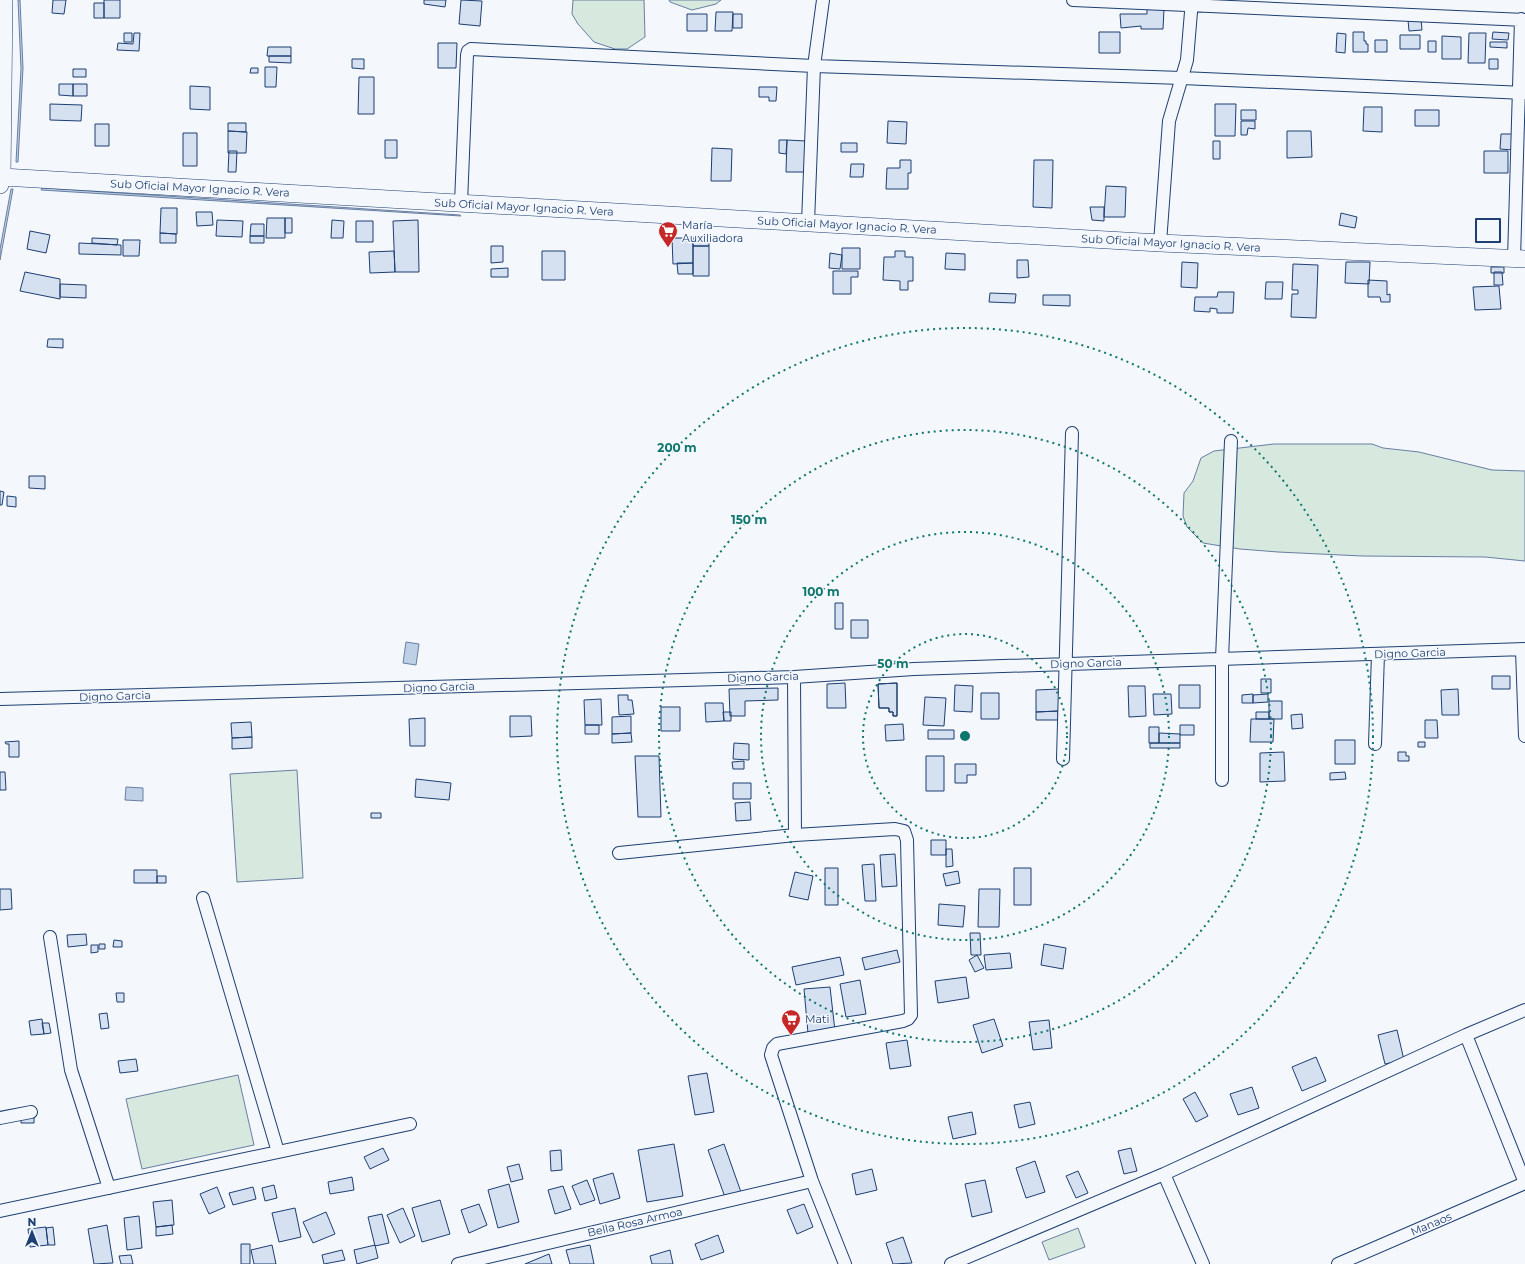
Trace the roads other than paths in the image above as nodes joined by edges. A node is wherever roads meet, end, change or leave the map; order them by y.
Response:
1 (4, 0) edge
2 (823, 0) edge
3 (1073, 0) edge
4 (1191, 3) edge
5 (1523, 20) edge
6 (814, 66) junction
7 (1182, 78) junction
8 (1522, 93) edge
9 (1, 181) edge
10 (461, 203) junction
11 (808, 223) junction
12 (1160, 243) junction
13 (1520, 259) edge
14 (1072, 433) dead end
15 (1231, 441) dead end
16 (1523, 649) edge
17 (1378, 654) junction
18 (1222, 659) junction
19 (1066, 664) junction
20 (794, 677) junction
21 (0, 699) edge
22 (1525, 736) edge
23 (1375, 744) dead end
24 (1063, 759) dead end
25 (1222, 780) dead end
26 (795, 834) junction
27 (619, 853) dead end
28 (203, 898) dead end
29 (50, 937) dead end
30 (1525, 1010) edge
31 (1466, 1035) junction
32 (31, 1112) dead end
33 (0, 1118) edge
34 (410, 1124) dead end
35 (278, 1152) junction
36 (1164, 1174) junction
37 (812, 1181) junction
38 (1525, 1183) edge
39 (109, 1188) junction
40 (0, 1211) edge
41 (490, 1260) edge
42 (458, 1264) edge
43 (845, 1264) edge
44 (951, 1264) edge
45 (1203, 1264) edge
46 (1338, 1264) edge

1 - 9 street
2 - 6 street
3 - 4 street
4 - 5 street
4 - 7 street
5 - 8 street
6 - 7 street
6 - 10 street
6 - 11 street
7 - 8 street
7 - 12 street
8 - 13 street
9 - 10 street, Sub Oficial Mayor Ignacio R. Vera
10 - 11 street, Sub Oficial Mayor Ignacio R. Vera
11 - 12 street, Sub Oficial Mayor Ignacio R. Vera
12 - 13 street, Sub Oficial Mayor Ignacio R. Vera
14 - 19 street
15 - 18 street
16 - 17 street, Digno Garcia
16 - 22 street
17 - 18 street, Digno Garcia
17 - 23 street
18 - 19 street, Digno Garcia
18 - 25 street
19 - 20 street, Digno Garcia
19 - 24 street
20 - 21 street, Digno Garcia
20 - 26 street
26 - 27 street
26 - 37 street
28 - 35 street
29 - 39 street
30 - 31 street
31 - 36 street
31 - 38 street
32 - 33 street
34 - 35 street
35 - 39 street
36 - 44 street
36 - 45 street
37 - 41 street, Bella Rosa Armoa
37 - 43 street
38 - 46 street, Manaos
39 - 40 street
41 - 42 street, Bella Rosa Armoa

